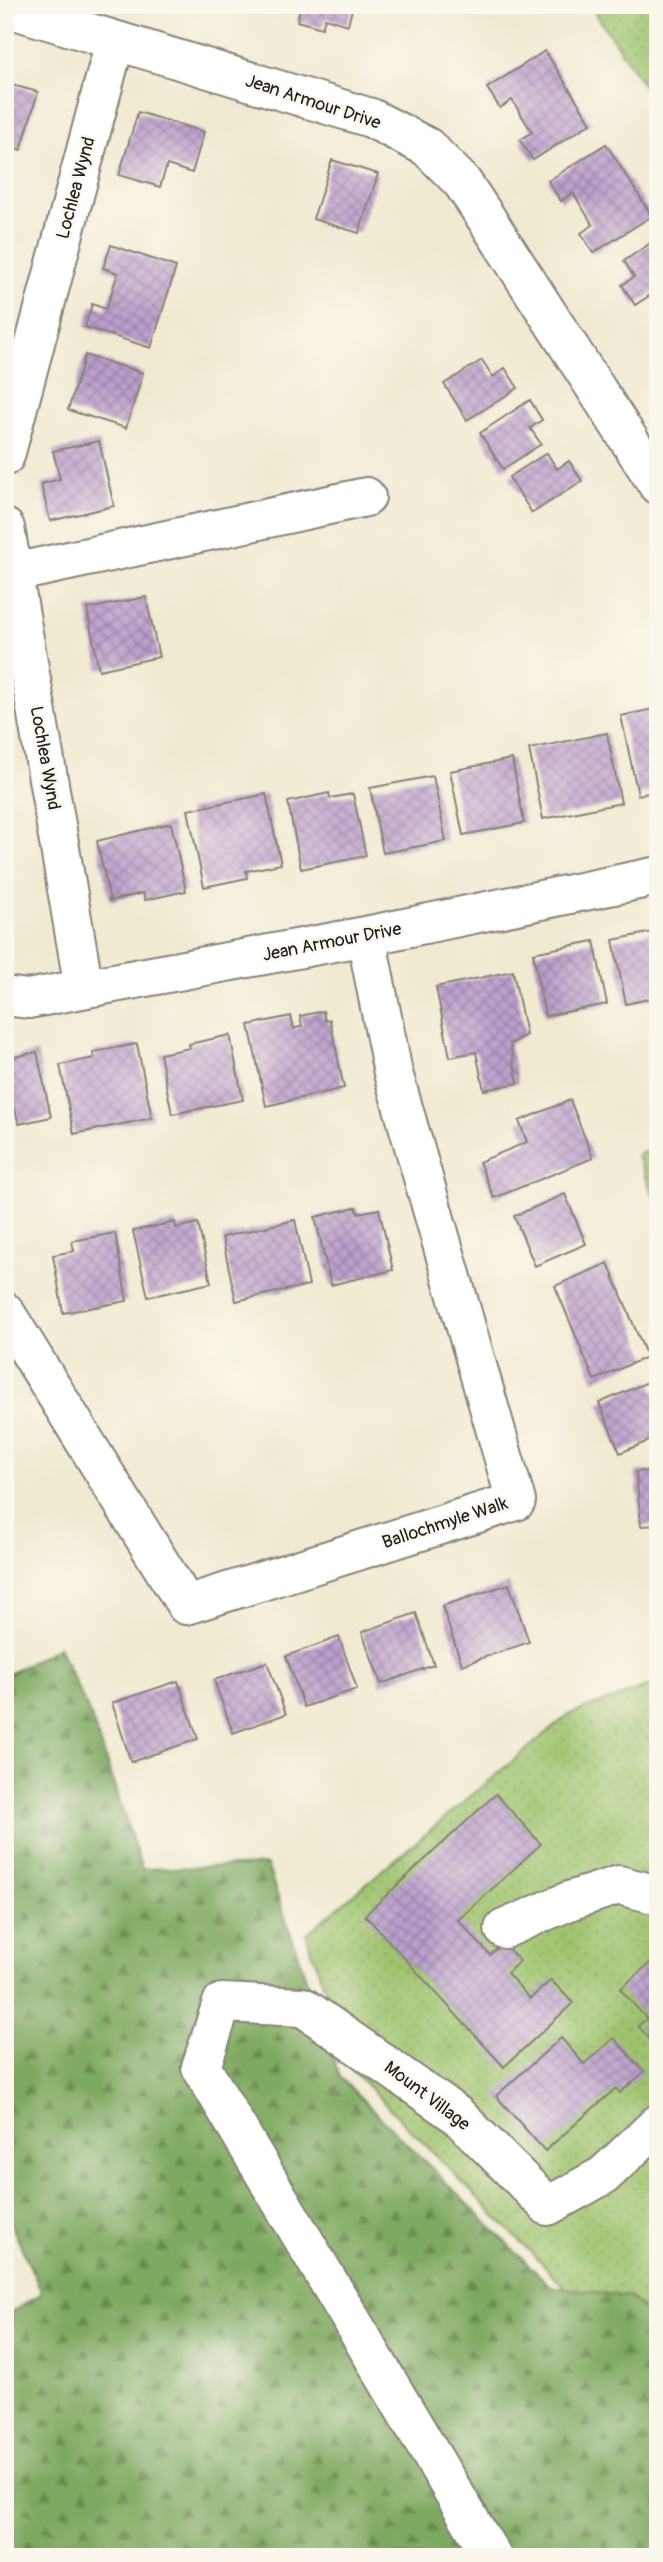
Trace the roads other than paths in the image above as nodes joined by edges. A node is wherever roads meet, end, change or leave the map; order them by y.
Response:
1 (5, 6) edge
2 (115, 41) junction
3 (5, 456) edge
4 (658, 485) edge
5 (366, 497) dead end
6 (5, 528) edge
7 (13, 573) junction
8 (658, 876) edge
9 (366, 936) junction
10 (84, 988) junction
11 (5, 996) edge
12 (5, 1312) edge
13 (658, 1895) edge
14 (504, 1930) dead end
15 (658, 2124) edge
16 (492, 2557) edge

1 - 2 street, Jean Armour Drive
2 - 3 street, Lochlea Wynd
2 - 4 street, Jean Armour Drive
5 - 7 street
6 - 7 street, Lochlea Wynd
7 - 10 street, Lochlea Wynd
8 - 9 street, Jean Armour Drive
9 - 10 street, Jean Armour Drive
9 - 12 street, Ballochmyle Walk
10 - 11 street, Jean Armour Drive
13 - 14 street
15 - 16 street, Mount Village

